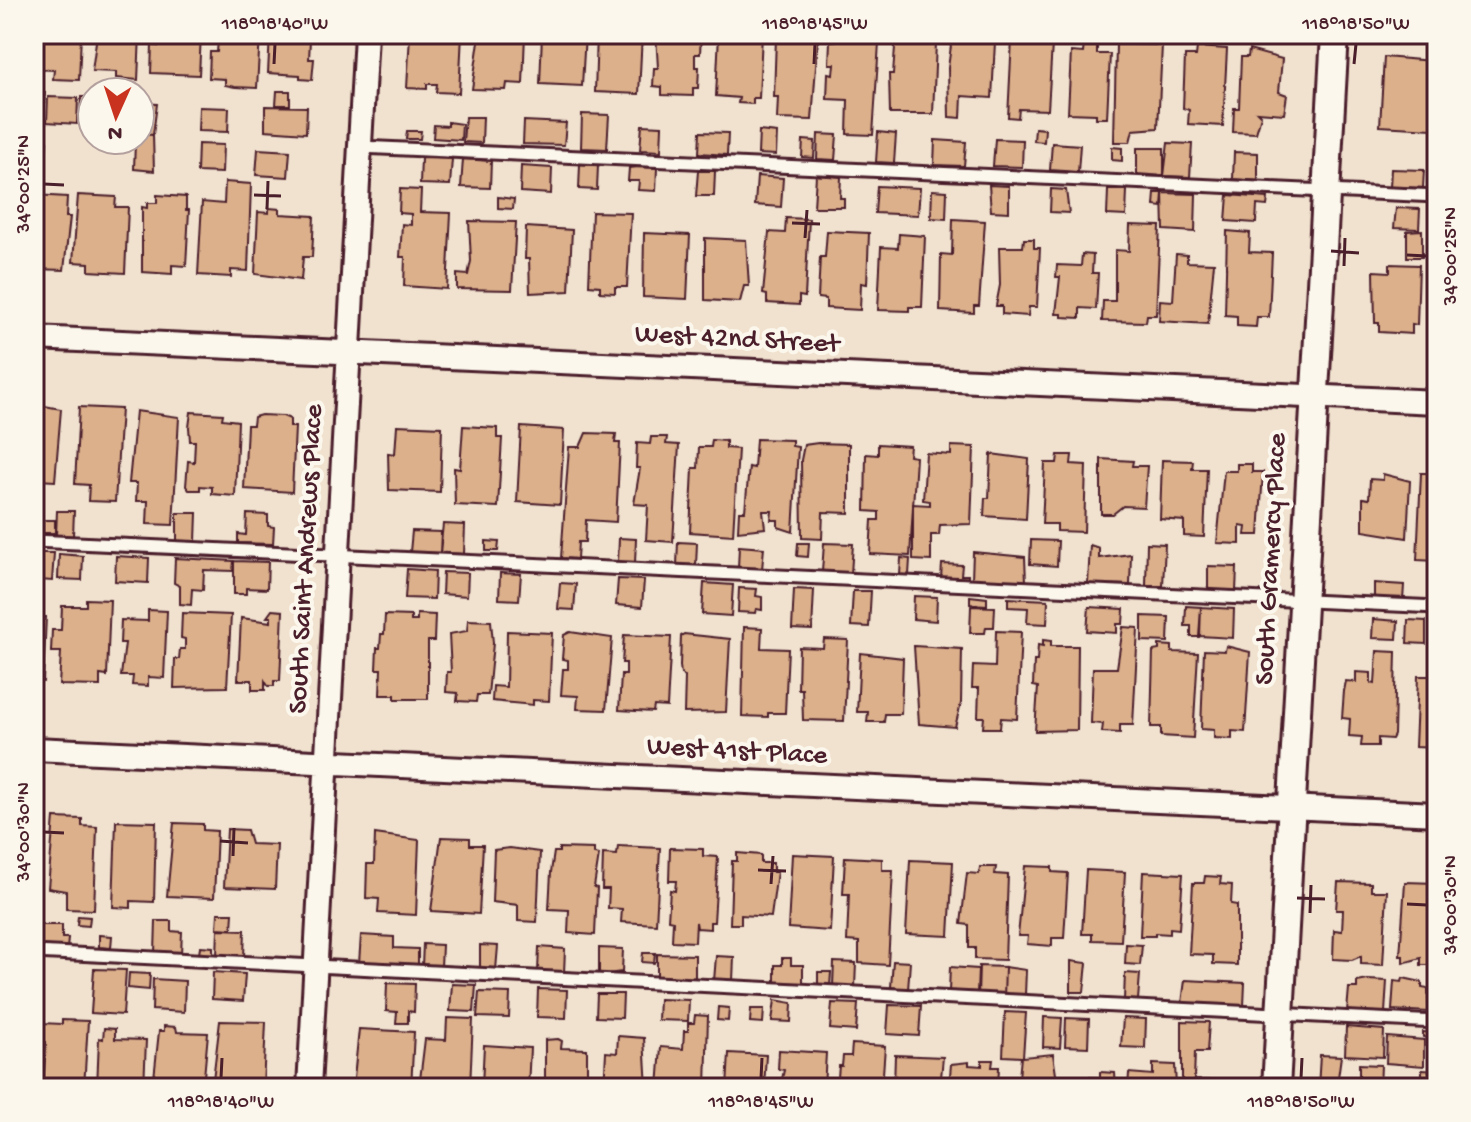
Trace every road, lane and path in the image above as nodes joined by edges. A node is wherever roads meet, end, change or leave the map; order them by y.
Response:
1 (366, 34) edge
2 (1335, 34) edge
3 (360, 147) junction
4 (1324, 191) junction
5 (1437, 196) edge
6 (34, 338) edge
7 (350, 354) junction
8 (1313, 396) junction
9 (1437, 402) edge
10 (34, 541) edge
11 (338, 556) junction
12 (1302, 601) junction
13 (1437, 607) edge
14 (34, 749) edge
15 (325, 763) junction
16 (1291, 808) junction
17 (1437, 814) edge
18 (34, 952) edge
19 (315, 966) junction
20 (1279, 1014) junction
21 (1437, 1022) edge
22 (309, 1088) edge
23 (1276, 1088) edge

1 - 3 street, South Saint Andrews Place
2 - 4 street, South Gramercy Place
3 - 4 lane
3 - 7 street, South Saint Andrews Place
4 - 5 lane
4 - 8 street, South Gramercy Place
6 - 7 street, West 42nd Street
7 - 8 street, West 42nd Street
7 - 11 street, South Saint Andrews Place
8 - 9 street, West 42nd Street
8 - 12 street, South Gramercy Place
10 - 11 lane
11 - 12 lane
11 - 15 street, South Saint Andrews Place
12 - 13 lane
12 - 16 street, South Gramercy Place
14 - 15 street, West 41st Place
15 - 16 street, West 41st Place
15 - 19 street, South Saint Andrews Place
16 - 17 street, West 41st Place
16 - 20 street, South Gramercy Place
18 - 19 lane
19 - 20 lane
19 - 22 street, South Saint Andrews Place
20 - 21 lane
20 - 23 street, South Gramercy Place

